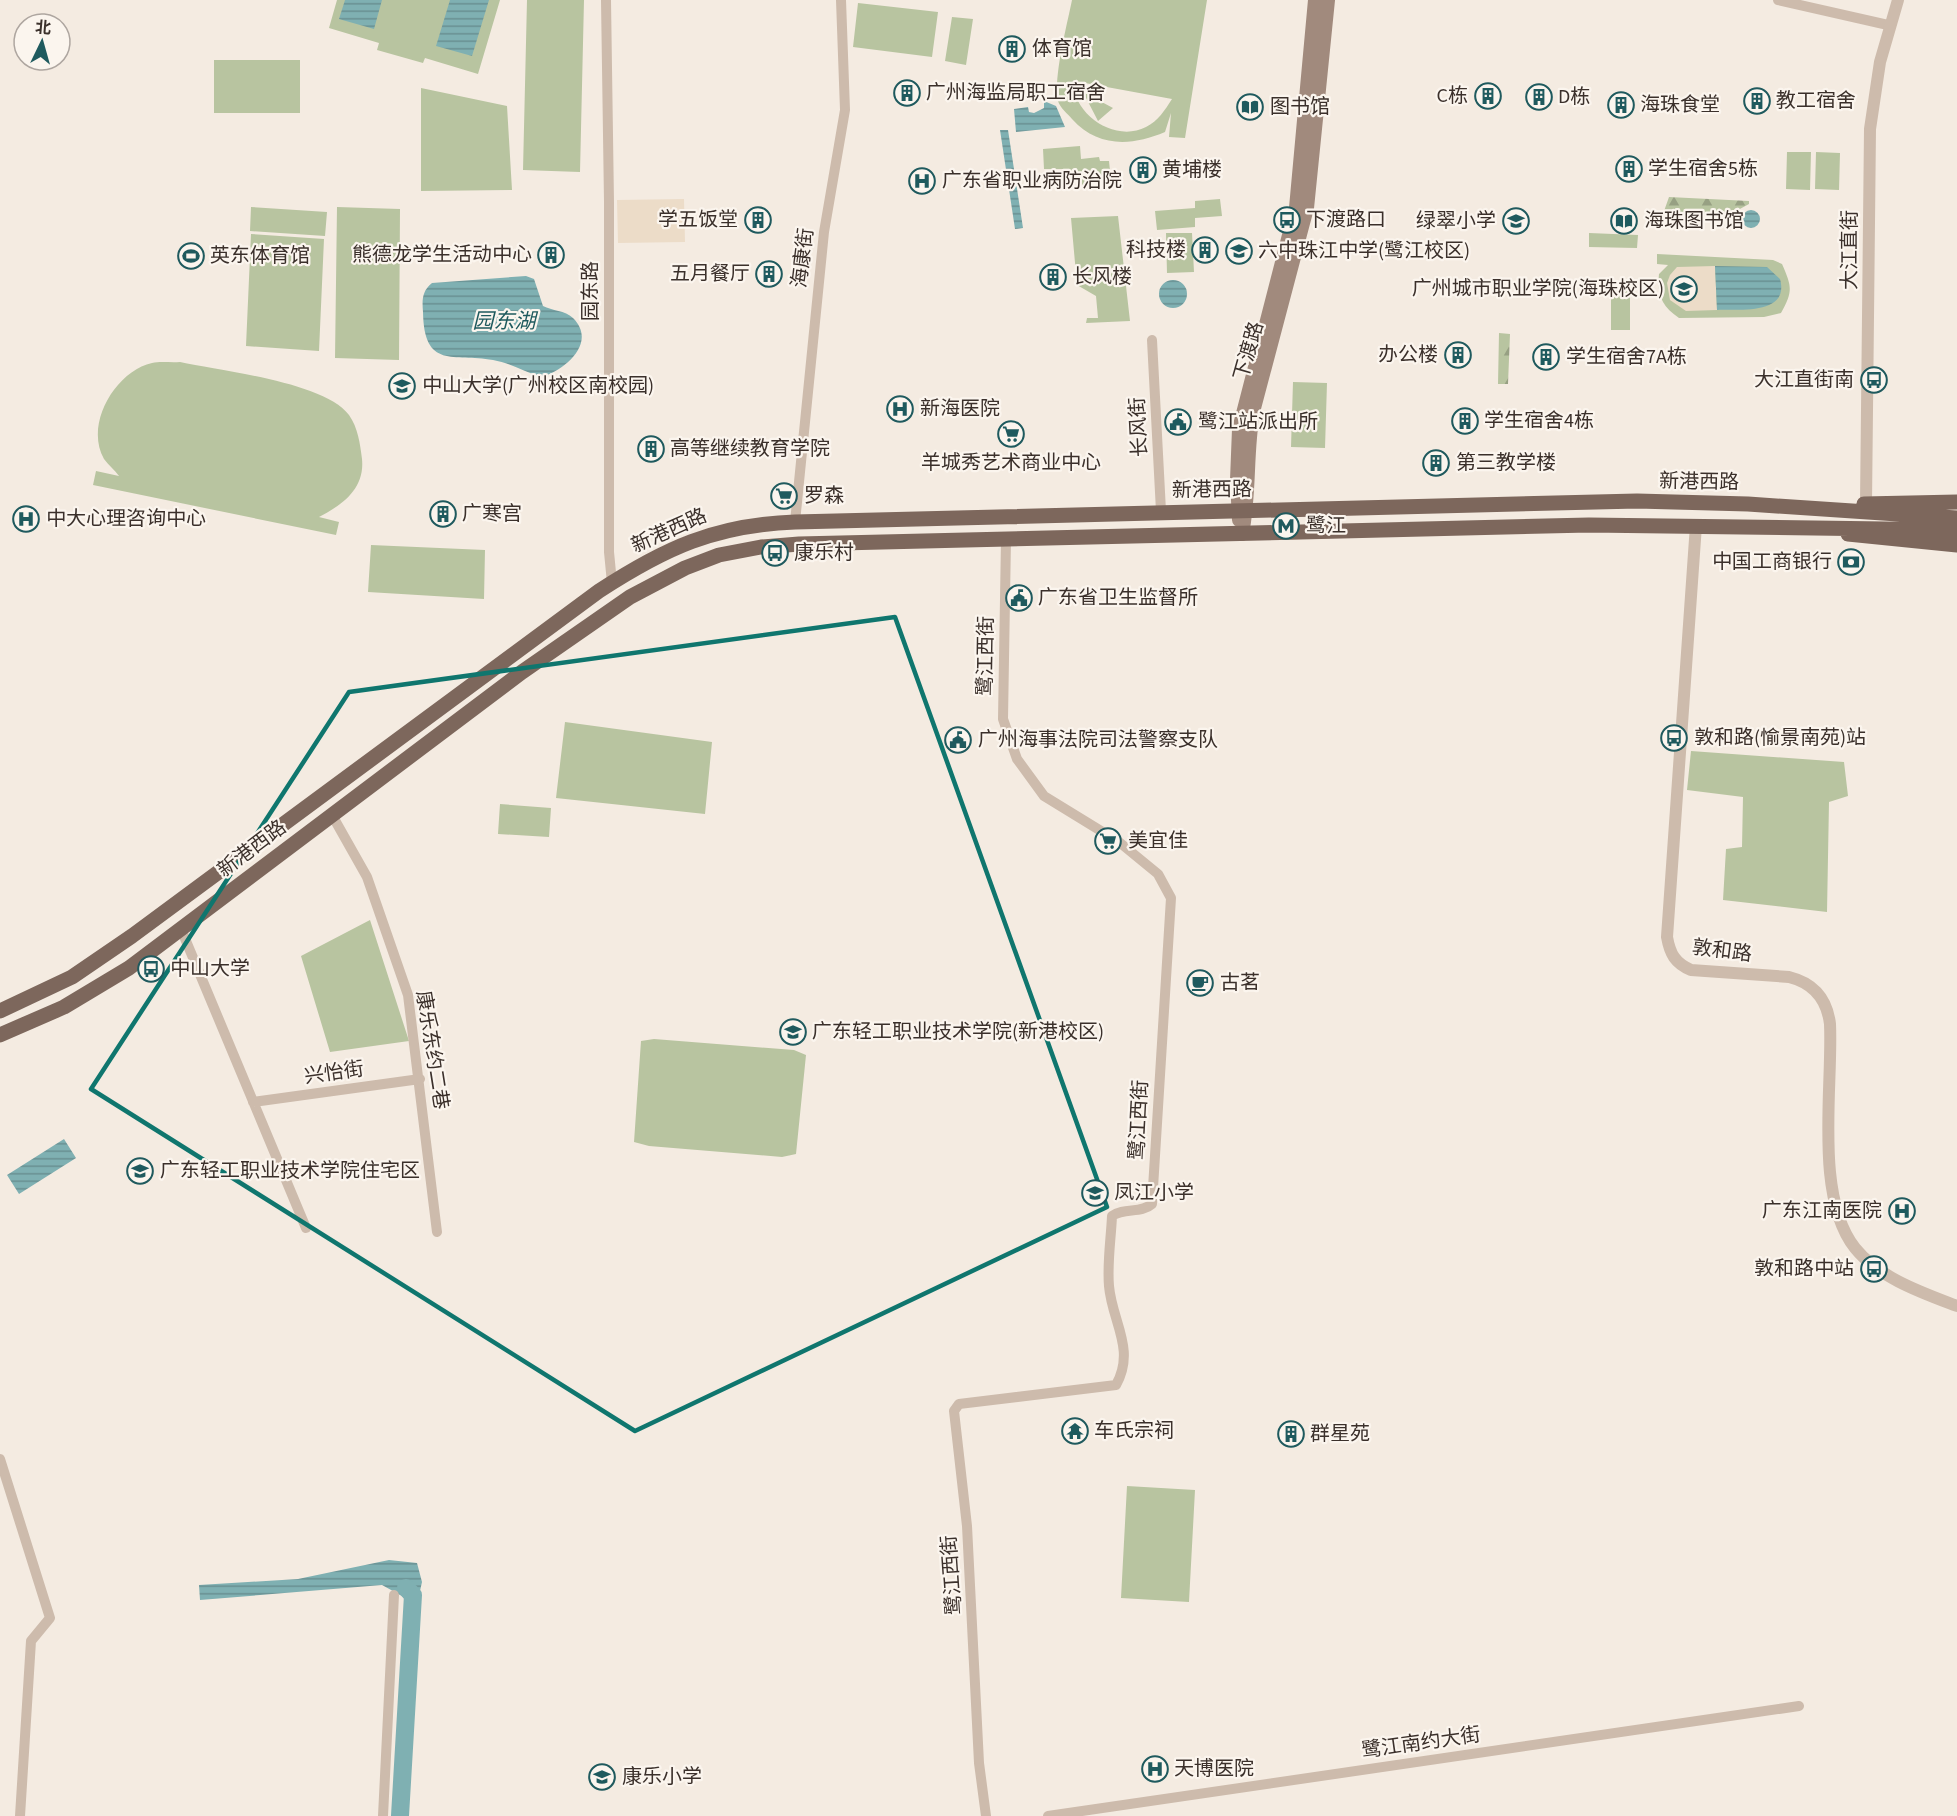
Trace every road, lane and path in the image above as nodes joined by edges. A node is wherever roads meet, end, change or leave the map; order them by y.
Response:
1 (606, 0) edge
2 (841, 0) edge
3 (1315, 0) edge
4 (1328, 0) edge
5 (1778, 0) edge
6 (1898, 0) edge
7 (1888, 25) junction
8 (1307, 164) junction
9 (1152, 340) dead end
10 (1957, 502) edge
11 (1866, 504) junction
12 (1820, 508) junction
13 (1242, 510) junction
14 (1299, 510) junction
15 (1214, 511) junction
16 (1161, 512) junction
17 (1957, 518) edge
18 (795, 522) junction
19 (1696, 525) junction
20 (1816, 527) junction
21 (730, 528) junction
22 (1957, 530) edge
23 (1300, 533) junction
24 (1215, 534) junction
25 (1242, 534) junction
26 (1006, 539) junction
27 (1957, 545) edge
28 (735, 551) junction
29 (612, 583) junction
30 (505, 659) junction
31 (517, 676) junction
32 (332, 815) junction
33 (181, 929) junction
34 (0, 1011) edge
35 (0, 1035) edge
36 (420, 1079) junction
37 (253, 1102) junction
38 (306, 1228) dead end
39 (437, 1232) dead end
40 (1957, 1306) edge
41 (0, 1459) edge
42 (394, 1595) dead end
43 (1799, 1706) dead end
44 (20, 1816) edge
45 (383, 1816) edge
46 (986, 1816) edge
47 (1048, 1816) edge

1 - 29 street, 园东路
2 - 18 street, 海康街
3 - 8 main road
4 - 8 main road
5 - 7 street
6 - 7 street, 大江直街
7 - 11 street, 大江直街
8 - 13 main road, 下渡路
9 - 16 street, 长风街
10 - 11 main road
11 - 12 main road
12 - 14 main road, 新港西路
12 - 17 main road, 新港西路
13 - 14 main road, 新港西路
13 - 15 main road, 新港西路
13 - 25 main road, 下渡路
14 - 23 main road
15 - 16 main road, 新港西路
15 - 24 street
16 - 18 main road, 新港西路
18 - 21 main road, 新港西路
19 - 20 main road, 新港西路
19 - 23 main road, 新港西路
19 - 40 street, 敦和路
20 - 22 main road, 新港西路
20 - 27 main road
21 - 28 street
21 - 29 main road, 新港西路
23 - 25 main road, 新港西路
24 - 25 main road, 新港西路
24 - 26 main road, 新港西路
26 - 28 main road, 新港西路
26 - 46 street, 鹭江西街
28 - 31 main road, 新港西路
29 - 30 main road, 新港西路
30 - 31 street
30 - 34 main road, 新港西路
31 - 32 main road, 新港西路
32 - 33 main road, 新港西路
32 - 36 street, 康乐东约二巷
33 - 35 main road, 新港西路
33 - 37 street
36 - 37 street, 兴怡街
36 - 39 street, 康乐东约二巷
37 - 38 street
41 - 44 street
42 - 45 street
43 - 47 street, 鹭江南约大街

